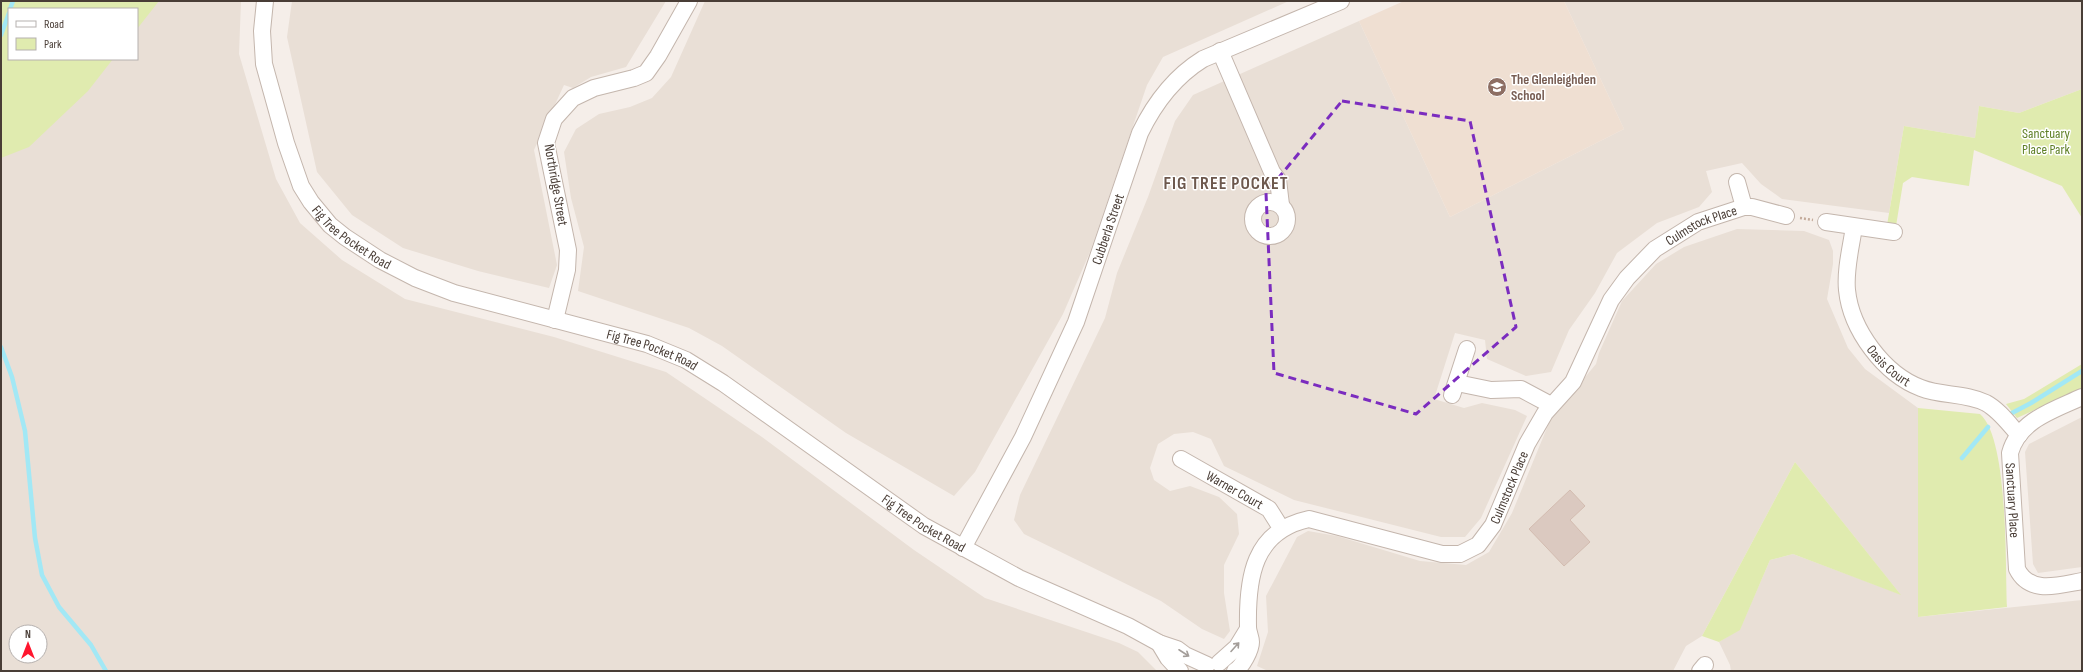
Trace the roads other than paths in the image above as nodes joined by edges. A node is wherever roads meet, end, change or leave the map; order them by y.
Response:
1 (266, 1) edge
2 (689, 1) edge
3 (1341, 1) edge
4 (1220, 51) junction
5 (1737, 182) dead end
6 (1274, 204) dead end
7 (1744, 207) junction
8 (1786, 216) road end
9 (1826, 222) road end
10 (1854, 227) junction
11 (1894, 232) dead end
12 (555, 320) junction
13 (1467, 349) dead end
14 (2082, 397) edge
15 (1551, 405) junction
16 (2019, 434) junction
17 (1181, 459) dead end
18 (1281, 528) junction
19 (963, 548) junction
20 (2082, 581) edge
21 (1248, 629) junction
22 (1159, 643) junction
23 (1215, 667) edge
24 (1180, 671) edge
25 (1235, 671) edge

1 - 12 street, Fig Tree Pocket Road
2 - 12 street, Northridge Street
3 - 4 street, Cubberla Street
4 - 6 street
4 - 19 street, Cubberla Street
5 - 7 street, Culmstock Place
7 - 8 street, Culmstock Place
7 - 15 street, Culmstock Place
9 - 10 street
10 - 11 street
10 - 16 street, Oasis Court
12 - 19 street, Fig Tree Pocket Road
13 - 15 street
14 - 16 street, Sanctuary Place
15 - 18 street, Culmstock Place
16 - 20 street, Sanctuary Place
17 - 18 street, Warner Court
18 - 21 street, Culmstock Place
19 - 22 street, Fig Tree Pocket Road
23 -> 21 street
21 - 25 street, Culmstock Place
22 -> 23 street, Fig Tree Pocket Road
22 - 24 street, Fig Tree Pocket Road

